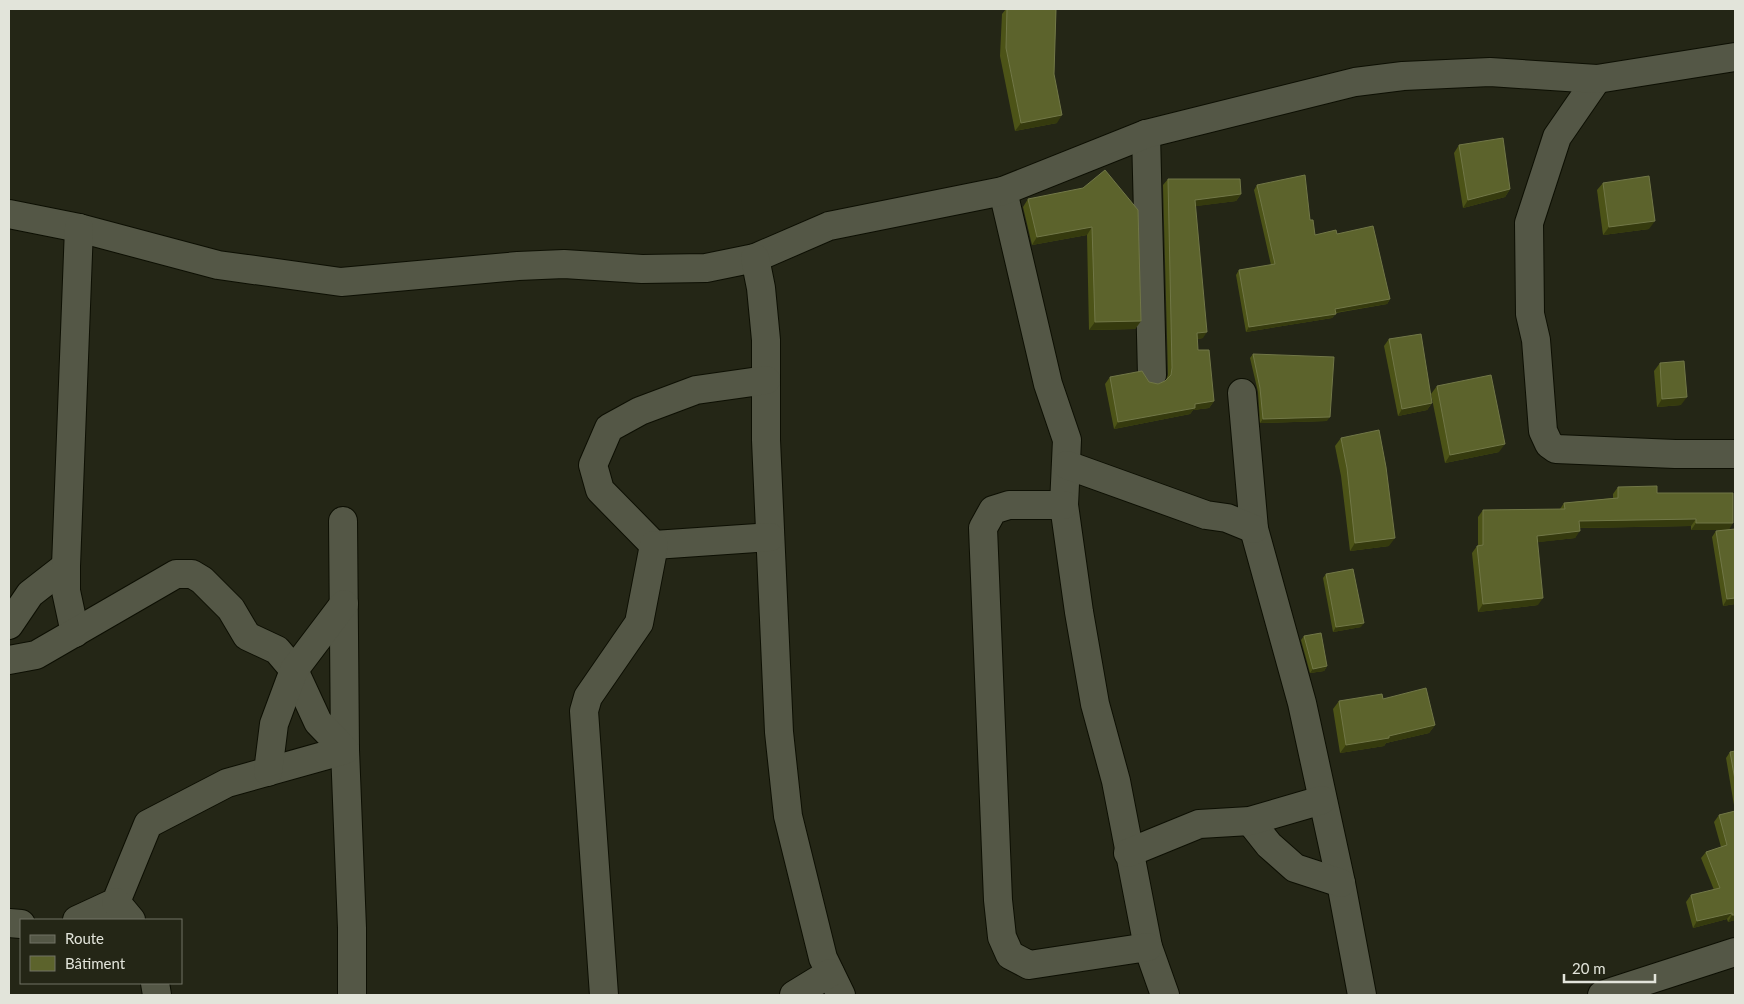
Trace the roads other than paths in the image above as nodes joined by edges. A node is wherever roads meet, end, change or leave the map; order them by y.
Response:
1 (1735, 57) edge
2 (1597, 79) junction
3 (1146, 134) junction
4 (1003, 191) junction
5 (9, 214) edge
6 (79, 228) junction
7 (755, 258) junction
8 (1152, 375) dead end
9 (766, 380) junction
10 (1242, 393) dead end
11 (1735, 454) edge
12 (1067, 465) junction
13 (1064, 505) junction
14 (343, 521) dead end
15 (1254, 529) junction
16 (770, 537) junction
17 (654, 545) junction
18 (66, 566) junction
19 (344, 604) junction
20 (9, 625) edge
21 (76, 633) junction
22 (9, 660) edge
23 (294, 670) junction
24 (345, 750) junction
25 (268, 772) junction
26 (1322, 800) junction
27 (1250, 821) junction
28 (1128, 853) junction
29 (1341, 883) junction
30 (123, 911) edge
31 (82, 919) edge
32 (1148, 947) junction
33 (1735, 952) edge
34 (836, 984) edge
35 (352, 995) edge
36 (604, 995) edge
37 (794, 995) edge
38 (1165, 995) edge
39 (1362, 995) edge
40 (1602, 995) edge

1 - 2 street
2 - 3 street
2 - 11 street
3 - 4 street
3 - 8 street
4 - 7 street
4 - 12 street
5 - 6 street
6 - 7 street
6 - 18 street
7 - 9 street
9 - 16 street
9 - 17 street
10 - 15 street
12 - 13 street
12 - 15 street
13 - 28 street
13 - 32 street
14 - 19 street
15 - 26 street
16 - 17 street
16 - 34 street
17 - 36 street
18 - 20 street
18 - 21 street
19 - 23 street
19 - 24 street
21 - 22 street
21 - 23 street
23 - 24 street
23 - 25 street
24 - 25 street
24 - 35 street
25 - 30 street
26 - 27 street
26 - 29 street
27 - 28 street
27 - 29 street
28 - 32 street
29 - 39 street
30 - 31 street
32 - 38 street
33 - 40 street
34 - 37 street

